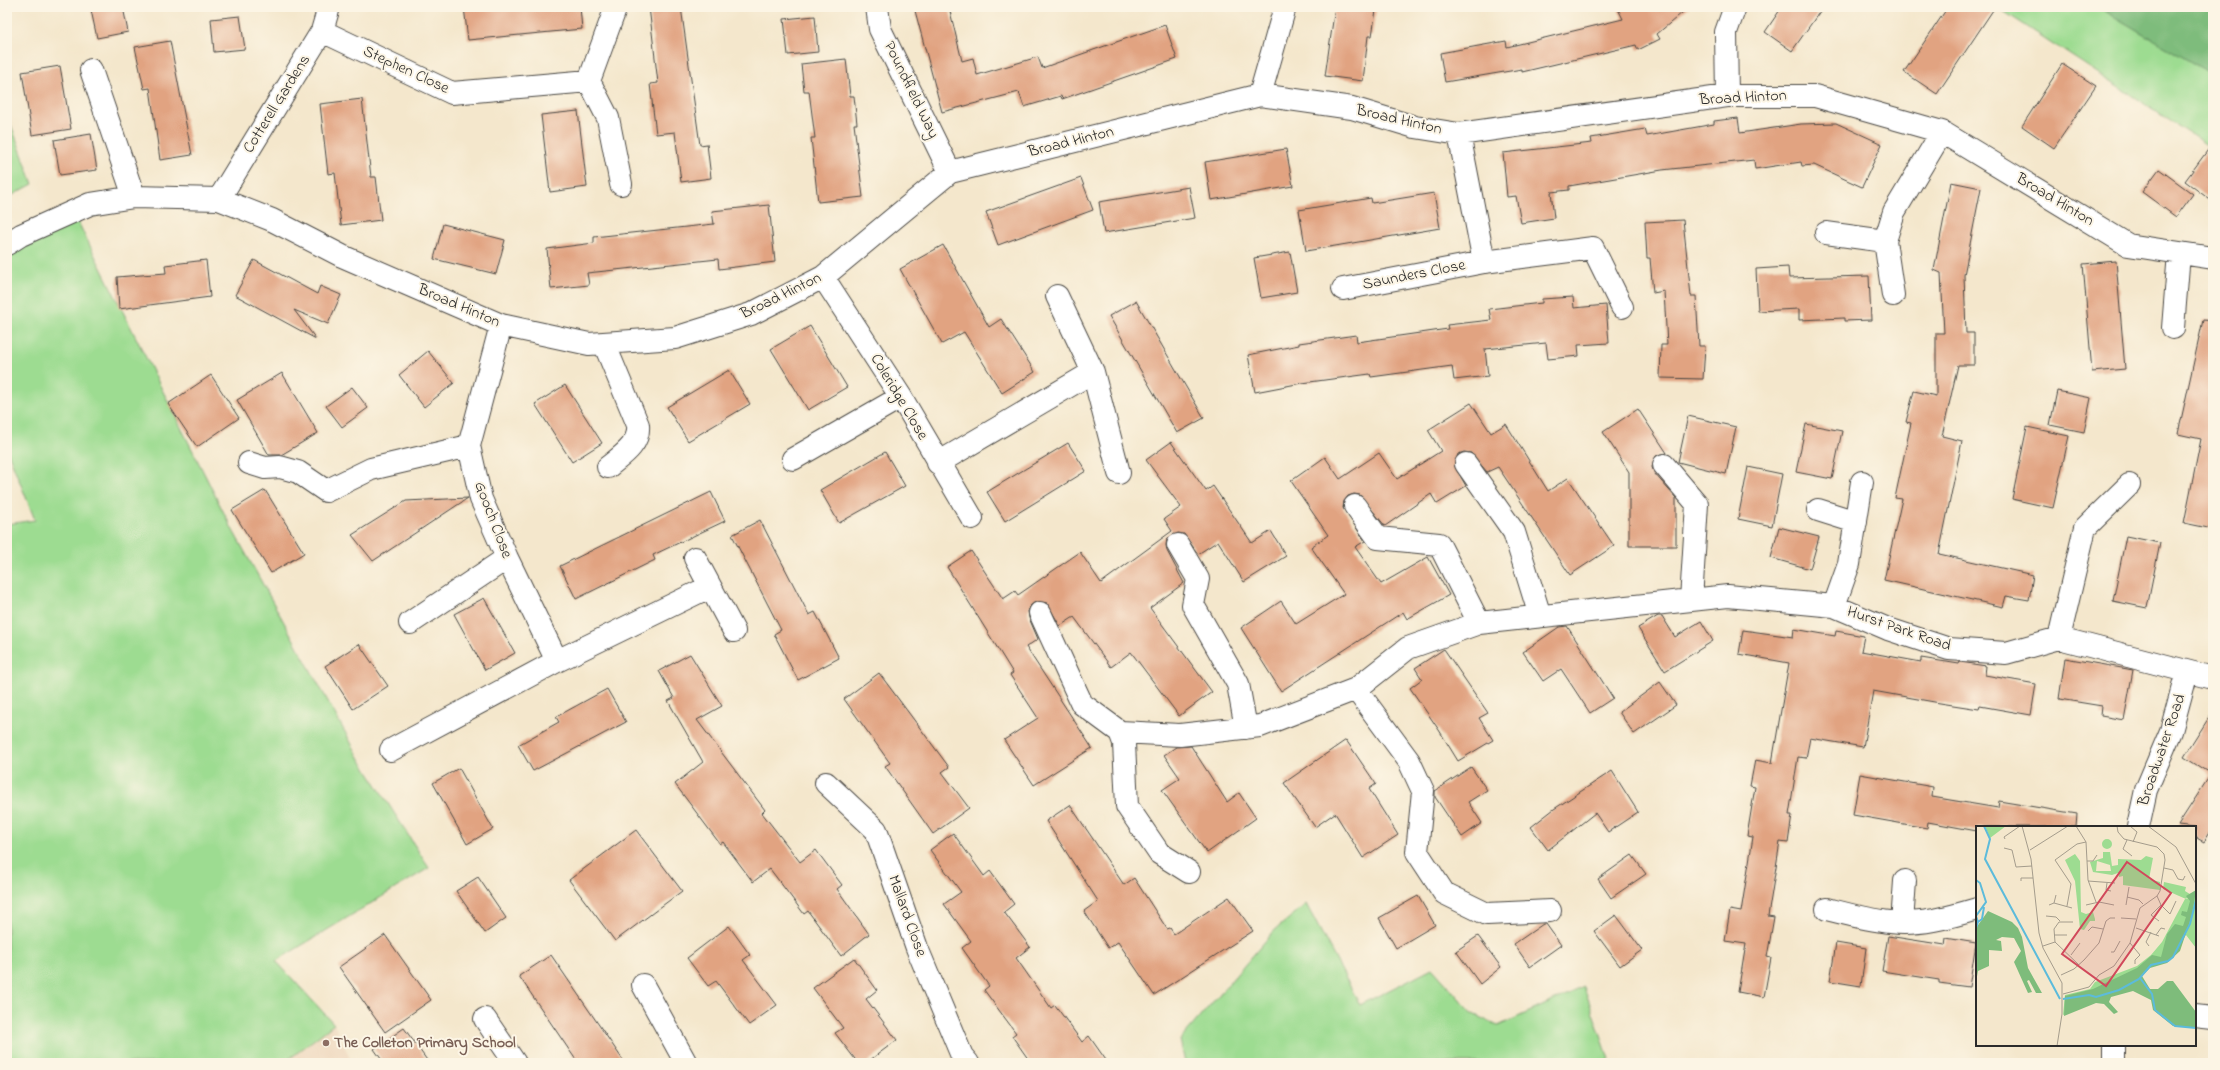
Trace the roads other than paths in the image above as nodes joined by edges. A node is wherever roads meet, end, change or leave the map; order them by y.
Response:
1 (329, 7) edge
2 (616, 7) edge
3 (877, 7) edge
4 (1285, 7) edge
5 (1735, 7) edge
6 (322, 31) junction
7 (91, 70) dead end
8 (589, 81) junction
9 (1260, 95) junction
10 (1727, 96) junction
11 (1942, 132) junction
12 (1459, 134) junction
13 (950, 172) junction
14 (621, 184) dead end
15 (134, 197) junction
16 (218, 199) junction
17 (1826, 233) dead end
18 (1885, 241) junction
19 (7, 244) edge
20 (2179, 253) junction
21 (2213, 258) edge
22 (1484, 262) junction
23 (823, 277) junction
24 (1343, 289) dead end
25 (1893, 295) dead end
26 (1057, 296) dead end
27 (1622, 307) dead end
28 (501, 325) junction
29 (2173, 328) dead end
30 (604, 343) junction
31 (1093, 372) junction
32 (901, 397) junction
33 (469, 446) junction
34 (793, 459) dead end
35 (249, 463) dead end
36 (938, 463) junction
37 (1466, 464) dead end
38 (1664, 465) dead end
39 (608, 467) dead end
40 (1119, 473) dead end
41 (1862, 482) dead end
42 (2129, 485) dead end
43 (1355, 506) dead end
44 (1818, 510) dead end
45 (972, 518) dead end
46 (1856, 522) junction
47 (1178, 546) dead end
48 (507, 558) junction
49 (695, 558) dead end
50 (709, 587) junction
51 (1691, 600) junction
52 (1834, 606) junction
53 (1040, 613) dead end
54 (1540, 616) junction
55 (410, 623) dead end
56 (1479, 623) junction
57 (734, 631) dead end
58 (2059, 638) junction
59 (557, 661) junction
60 (2187, 672) junction
61 (2213, 678) edge
62 (1356, 689) junction
63 (1246, 728) junction
64 (1120, 732) junction
65 (391, 750) dead end
66 (826, 783) dead end
67 (2138, 826) edge
68 (1188, 872) dead end
69 (1905, 881) dead end
70 (1827, 909) dead end
71 (1976, 910) edge
72 (1550, 911) dead end
73 (1902, 923) junction
74 (643, 984) dead end
75 (2196, 1016) edge
76 (2213, 1018) edge
77 (485, 1019) dead end
78 (2114, 1046) edge
79 (515, 1063) edge
80 (686, 1063) edge
81 (968, 1063) edge
82 (2114, 1063) edge

1 - 6 street, Cotterell Gardens
2 - 8 street
3 - 13 street, Poundfield Way
4 - 9 street
5 - 10 street
6 - 8 street, Stephen Close
6 - 16 street, Cotterell Gardens
7 - 15 street
8 - 14 street
9 - 12 street, Broad Hinton
9 - 13 street, Broad Hinton
10 - 11 street, Broad Hinton
10 - 12 street, Broad Hinton
11 - 18 street
11 - 20 street, Broad Hinton
12 - 22 street, Saunders Close
13 - 23 street, Broad Hinton
15 - 16 street, Broad Hinton
15 - 19 street, Broad Hinton
16 - 28 street, Broad Hinton
17 - 18 street
18 - 25 street
20 - 21 street, Broad Hinton
20 - 29 street
22 - 24 street, Saunders Close
22 - 27 street, Saunders Close
23 - 30 street, Broad Hinton
23 - 32 street, Coleridge Close
26 - 31 street
28 - 30 street, Broad Hinton
28 - 33 street, Gooch Close
30 - 39 street
31 - 36 street
31 - 40 street
32 - 34 street
32 - 36 street, Coleridge Close
33 - 35 street
33 - 48 street, Gooch Close
36 - 45 street, Coleridge Close
37 - 54 street
38 - 51 street
41 - 46 street, Hurst Park Road
42 - 58 street
43 - 56 street
44 - 46 street
46 - 52 street, Hurst Park Road
47 - 63 street
48 - 55 street
48 - 59 street, Gooch Close
49 - 50 street
50 - 57 street
50 - 59 street
51 - 52 street, Hurst Park Road
51 - 54 street, Hurst Park Road
52 - 58 street, Hurst Park Road
53 - 64 street
54 - 56 street, Hurst Park Road
56 - 62 street, Hurst Park Road
58 - 60 street
59 - 65 street
60 - 61 street
60 - 67 street, Broadwater Road
62 - 63 street, Hurst Park Road
62 - 72 street
63 - 64 street, Hurst Park Road
64 - 68 street
66 - 81 street, Mallard Close
69 - 73 street
70 - 73 street
71 - 73 street
74 - 80 street
75 - 76 street
77 - 79 street
78 - 82 street

